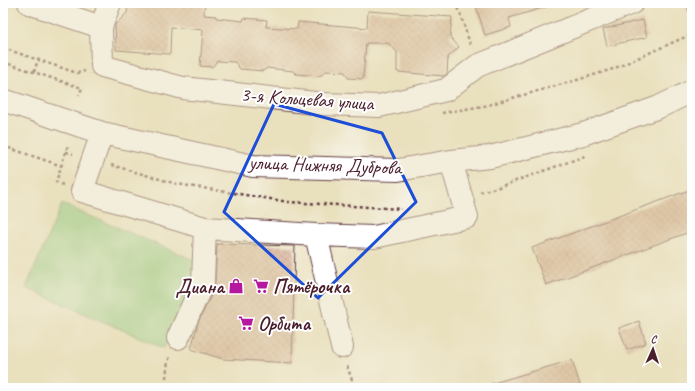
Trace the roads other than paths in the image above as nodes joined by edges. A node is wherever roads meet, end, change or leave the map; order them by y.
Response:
1 (29, 3) edge
2 (110, 3) edge
3 (632, 3) edge
4 (101, 27) junction
5 (692, 91) edge
6 (3, 100) edge
7 (102, 133) junction
8 (451, 161) junction
9 (205, 228) junction
10 (316, 234) junction
11 (178, 338) dead end
12 (342, 348) road end

1 - 4 street
2 - 4 street
3 - 4 street, 3-я Кольцевая улица
5 - 8 street, улица Нижняя Дуброва
6 - 7 street, улица Нижняя Дуброва
7 - 8 street, улица Нижняя Дуброва
7 - 9 street
8 - 10 street
9 - 10 street
9 - 11 street
10 - 12 street

